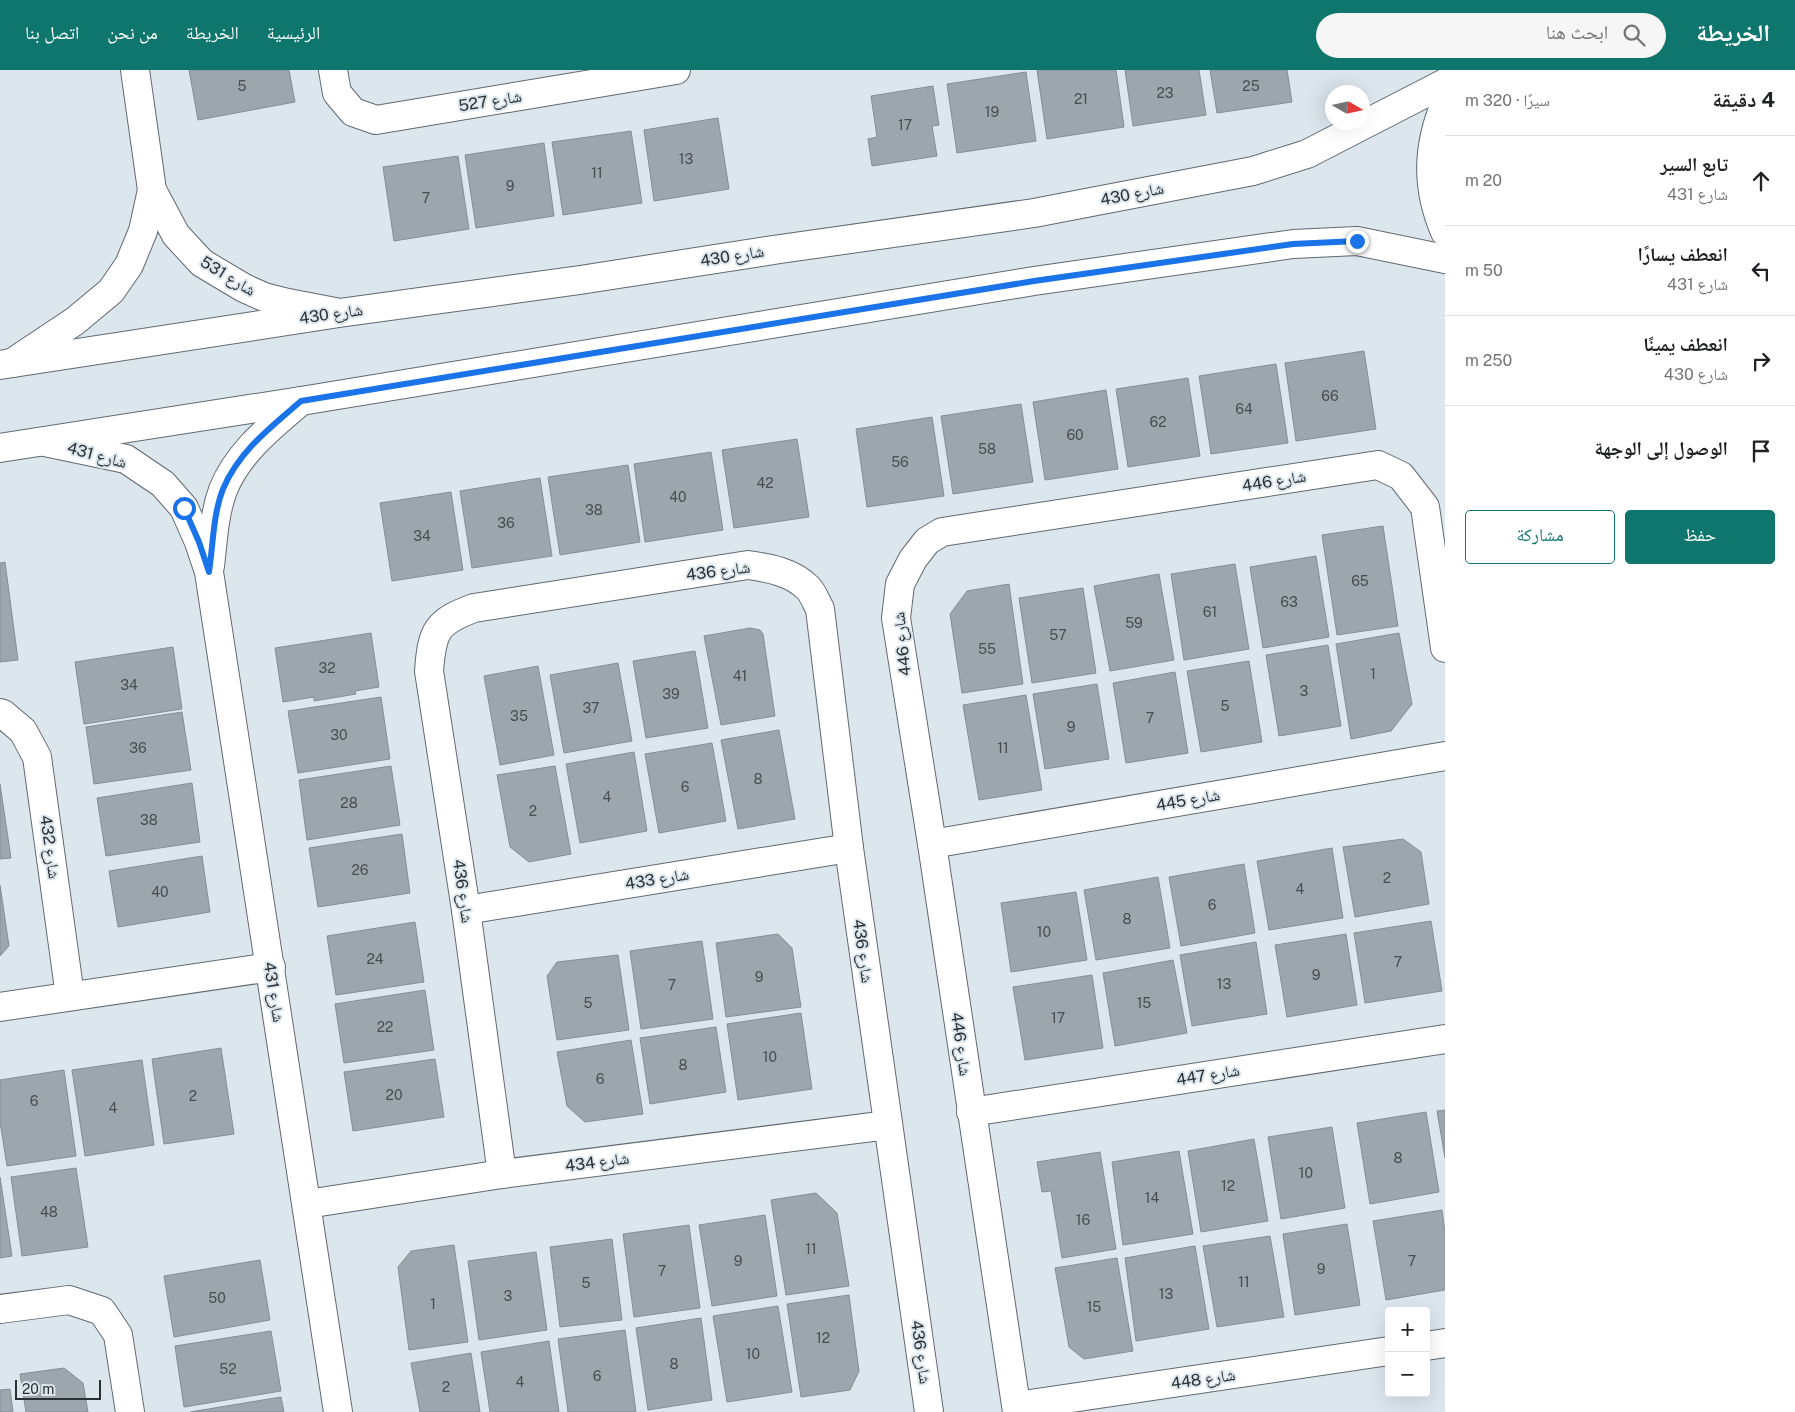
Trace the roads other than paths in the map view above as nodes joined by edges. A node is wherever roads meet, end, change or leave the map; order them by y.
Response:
1 (135, 70) edge
2 (334, 70) edge
3 (676, 70) edge
4 (1445, 82) edge
5 (1445, 104) edge
6 (152, 190) junction
7 (1445, 232) edge
8 (1445, 259) edge
9 (339, 313) junction
10 (6, 364) edge
11 (301, 401) junction
12 (45, 442) junction
13 (0, 448) edge
14 (209, 572) junction
15 (1445, 648) edge
16 (0, 713) edge
17 (1445, 756) edge
18 (932, 844) junction
19 (849, 848) junction
20 (466, 910) junction
21 (271, 967) junction
22 (70, 996) junction
23 (0, 1007) edge
24 (1445, 1039) edge
25 (971, 1112) junction
26 (888, 1125) junction
27 (502, 1174) junction
28 (306, 1204) junction
29 (0, 1309) edge
30 (1445, 1343) edge
31 (1430, 1345) edge
32 (1385, 1353) edge
33 (1017, 1409) edge
34 (130, 1412) edge
35 (338, 1412) edge
36 (929, 1412) edge

1 - 6 street, شارع 531
2 - 3 street, شارع 527
4 - 9 street, شارع 430
5 - 7 street
6 - 9 street, شارع 531
6 - 10 street, شارع 531
8 - 11 street
9 - 10 street, شارع 430
11 - 12 street
11 - 14 street, شارع 431
12 - 13 street
12 - 14 street, شارع 431
14 - 21 street, شارع 431
15 - 18 street, شارع 446
16 - 22 street, شارع 432
17 - 18 street, شارع 445
18 - 25 street, شارع 446
19 - 20 street, شارع 433
19 - 20 street, شارع 436
19 - 26 street, شارع 436
20 - 27 street, شارع 436
21 - 22 street
21 - 28 street, شارع 431
22 - 23 street
24 - 25 street, شارع 447
25 - 33 street, شارع 446
26 - 27 street, شارع 434
26 - 36 street, شارع 436
27 - 28 street, شارع 434
28 - 35 street, شارع 431
29 - 34 street
30 - 31 street
32 - 33 street, شارع 448

